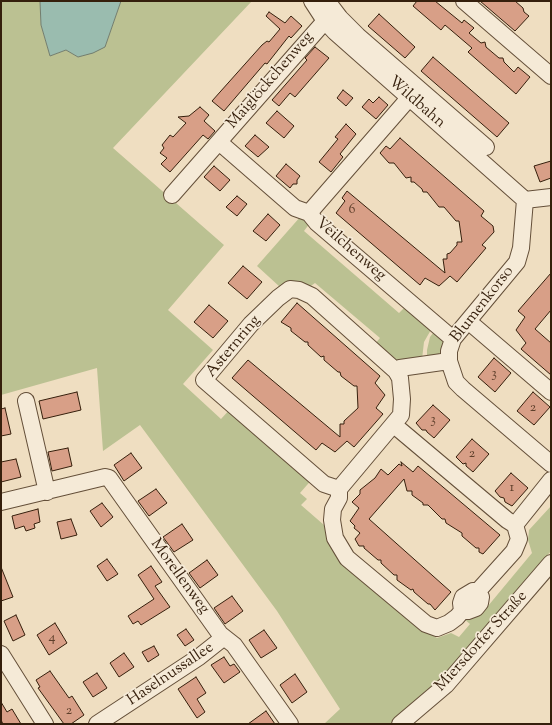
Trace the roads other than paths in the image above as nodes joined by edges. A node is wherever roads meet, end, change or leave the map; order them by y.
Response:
1 (312, 1) edge
2 (327, 1) edge
3 (464, 1) edge
4 (325, 21) junction
5 (354, 40) junction
6 (551, 76) edge
7 (405, 88) junction
8 (457, 131) junction
9 (219, 142) junction
10 (486, 147) dead end
11 (172, 195) dead end
12 (551, 196) edge
13 (525, 200) junction
14 (309, 213) junction
15 (468, 321) junction
16 (453, 339) junction
17 (449, 362) junction
18 (396, 371) junction
19 (551, 392) edge
20 (26, 401) dead end
21 (394, 425) junction
22 (551, 464) edge
23 (551, 480) edge
24 (339, 489) junction
25 (47, 492) junction
26 (1, 502) edge
27 (515, 525) junction
28 (551, 563) edge
29 (223, 638) junction
30 (1, 654) edge
31 (404, 722) edge
32 (45, 724) edge
33 (97, 724) edge
34 (290, 724) edge

1 - 4 street, Wildbahn
2 - 5 street
3 - 6 street
4 - 5 street, Wildbahn
4 - 9 street, Maiglöckchenweg
5 - 7 street, Wildbahn
7 - 8 street, Wildbahn
7 - 14 street, Veilchenweg
8 - 10 street
8 - 13 street, Wildbahn
9 - 11 street, Maiglöckchenweg
9 - 14 street, Maiglöckchenweg
12 - 13 street
13 - 15 street, Blumenkorso
14 - 16 street, Veilchenweg
15 - 16 street, Blumenkorso
15 - 19 street
16 - 17 street, Blumenkorso
17 - 18 street
17 - 22 street, Blumenkorso
18 - 21 street
18 - 24 street, Asternring
20 - 25 street
21 - 24 street
21 - 27 street
23 - 27 street
24 - 27 street
25 - 26 street, Morellenweg
25 - 29 street, Morellenweg
28 - 31 street, Miersdorfer Straße
29 - 33 street, Haselnussallee
29 - 34 street, Morellenweg
30 - 32 street

